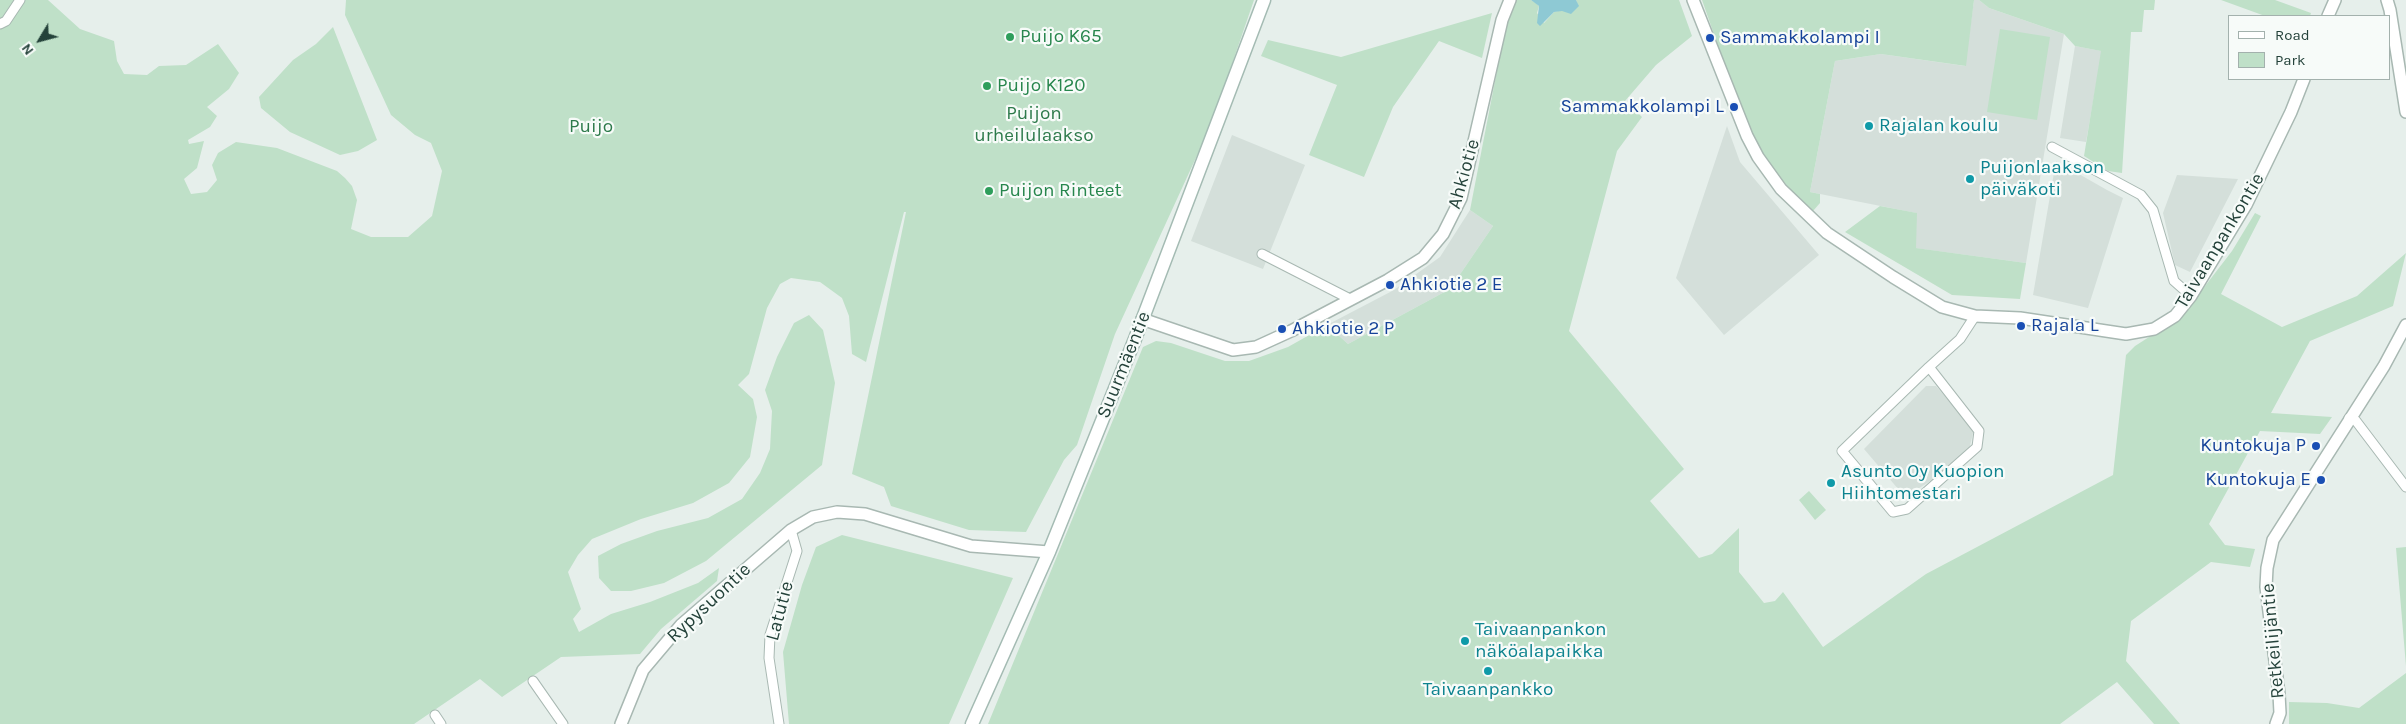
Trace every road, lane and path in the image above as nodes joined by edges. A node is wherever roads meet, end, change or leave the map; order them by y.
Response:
1 (20, 0) edge
2 (1264, 0) edge
3 (1510, 0) edge
4 (1693, 0) edge
5 (2335, 0) edge
6 (2387, 0) edge
7 (2328, 15) edge
8 (2391, 15) edge
9 (2391, 16) edge
10 (0, 24) edge
11 (2304, 80) edge
12 (2406, 112) edge
13 (2052, 146) dead end
14 (1262, 254) dead end
15 (2192, 296) junction
16 (1350, 299) junction
17 (1975, 316) junction
18 (1142, 319) junction
19 (2406, 326) edge
20 (1928, 367) junction
21 (2350, 418) junction
22 (2406, 487) edge
23 (791, 530) junction
24 (1049, 552) junction
25 (533, 681) dead end
26 (435, 715) dead end
27 (441, 724) edge
28 (563, 724) edge
29 (621, 724) edge
30 (780, 724) edge
31 (972, 724) edge
32 (2276, 724) edge

1 - 10 street
2 - 18 main road, Suurmäentie
3 - 16 street, Ahkiotie
4 - 17 street, Taivaanpankontie
5 - 7 street
6 - 8 street
9 - 12 street
11 - 15 street, Taivaanpankontie
13 - 15 street
14 - 16 street
15 - 17 street, Taivaanpankontie
16 - 18 street, Ahkiotie
17 - 20 street
18 - 24 main road, Suurmäentie
19 - 21 street, Retkeilijäntie
20 - 20 street
21 - 22 street
21 - 32 street, Retkeilijäntie
23 - 24 street, Rypysuontie
23 - 29 street, Rypysuontie
23 - 30 street, Latutie
24 - 31 main road, Suurmäentie
25 - 28 street
26 - 27 street

